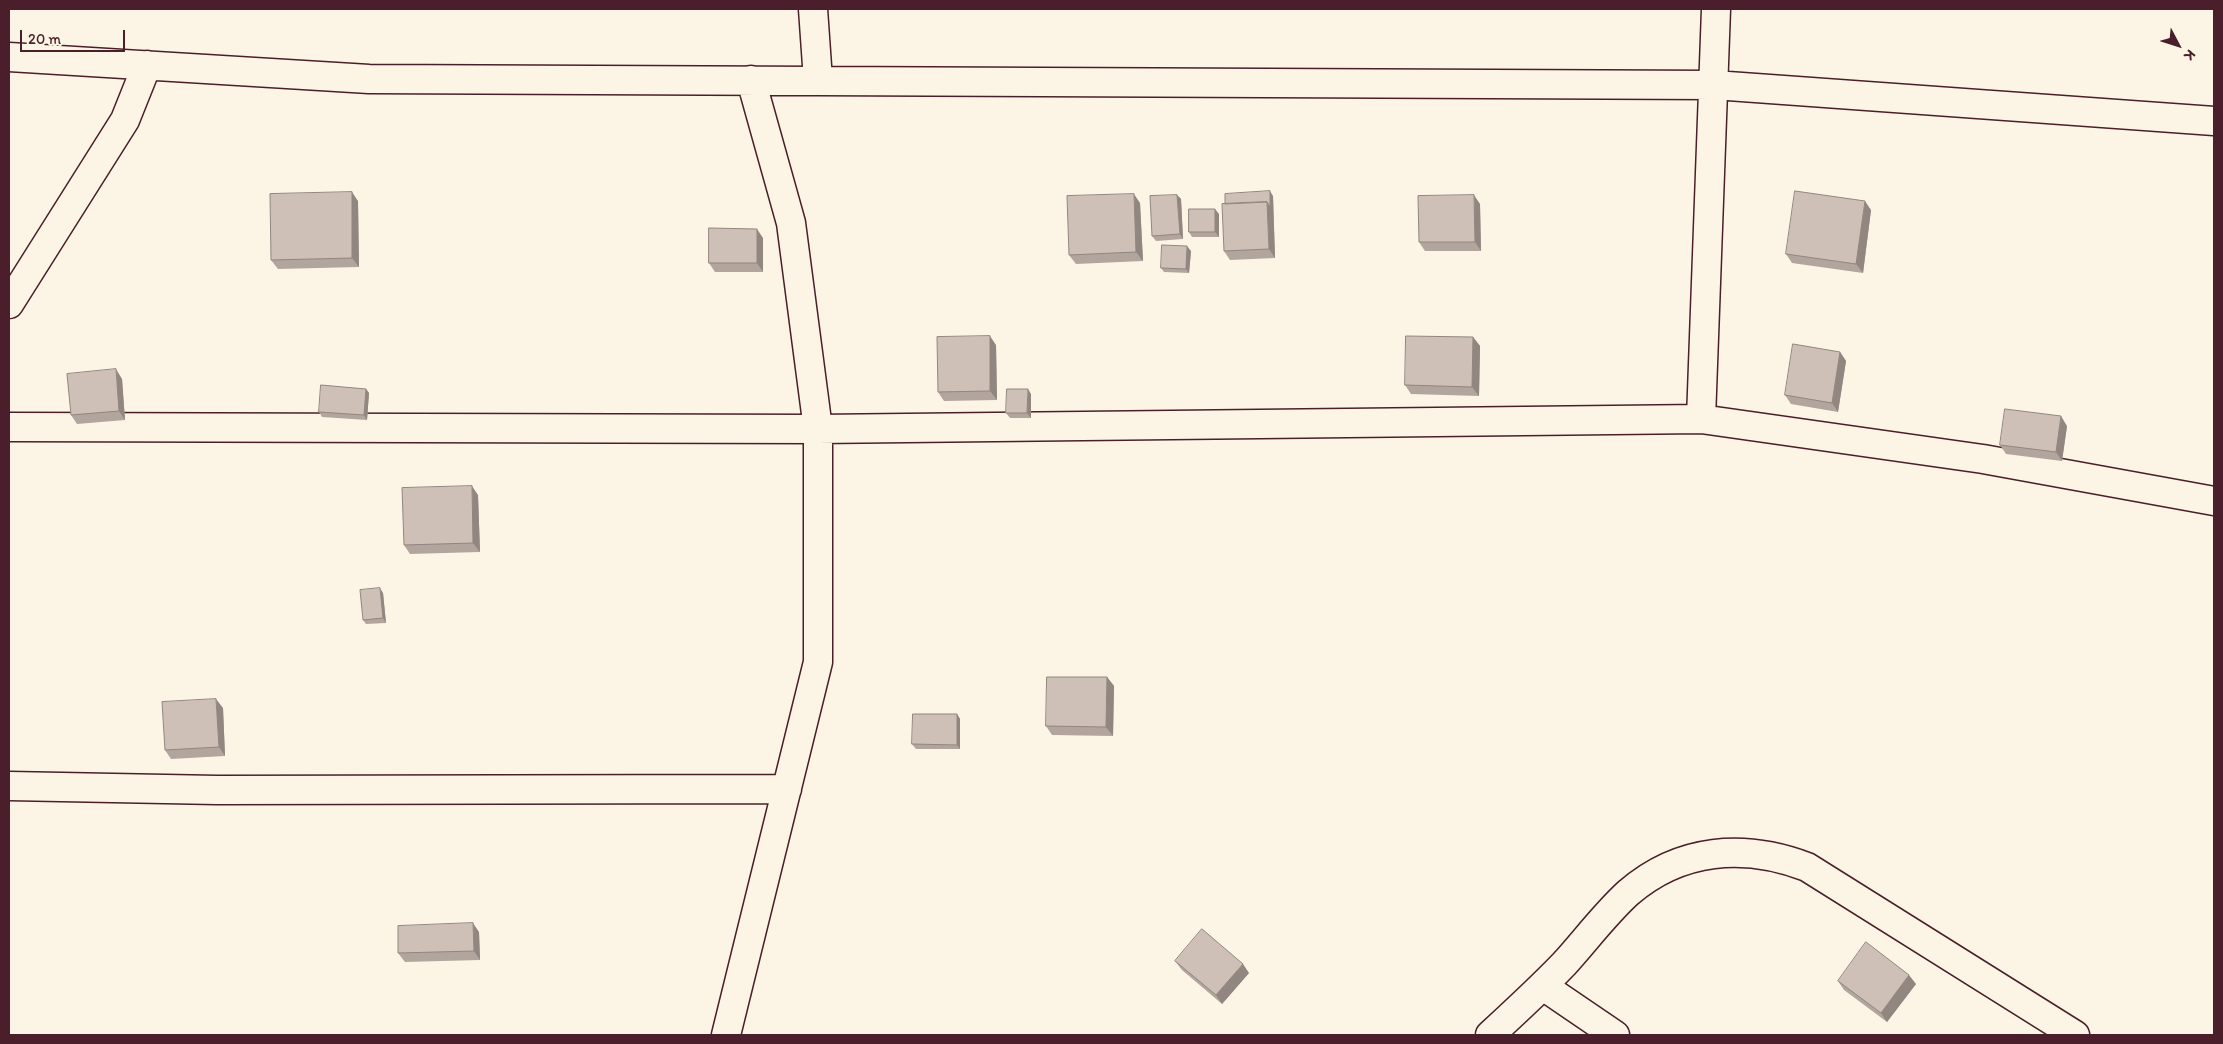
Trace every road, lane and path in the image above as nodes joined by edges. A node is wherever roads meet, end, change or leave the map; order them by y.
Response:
1 (813, 9) edge
2 (1716, 9) edge
3 (9, 57) edge
4 (147, 65) junction
5 (751, 80) junction
6 (818, 80) junction
7 (1714, 85) junction
8 (2214, 121) edge
9 (9, 304) edge
10 (1702, 419) junction
11 (9, 428) edge
12 (818, 429) junction
13 (2214, 501) edge
14 (9, 786) edge
15 (787, 789) junction
16 (1543, 986) junction
17 (726, 1035) edge
18 (1490, 1035) edge
19 (1615, 1035) edge
20 (2075, 1035) edge

1 - 6 street
2 - 7 street
3 - 4 street
4 - 5 street
4 - 9 street
5 - 6 street
5 - 12 street
6 - 7 street
7 - 8 street
7 - 10 street
10 - 12 street
10 - 13 street
11 - 12 street
12 - 15 street
14 - 15 street
15 - 17 street
16 - 18 street
16 - 19 street
16 - 20 street

